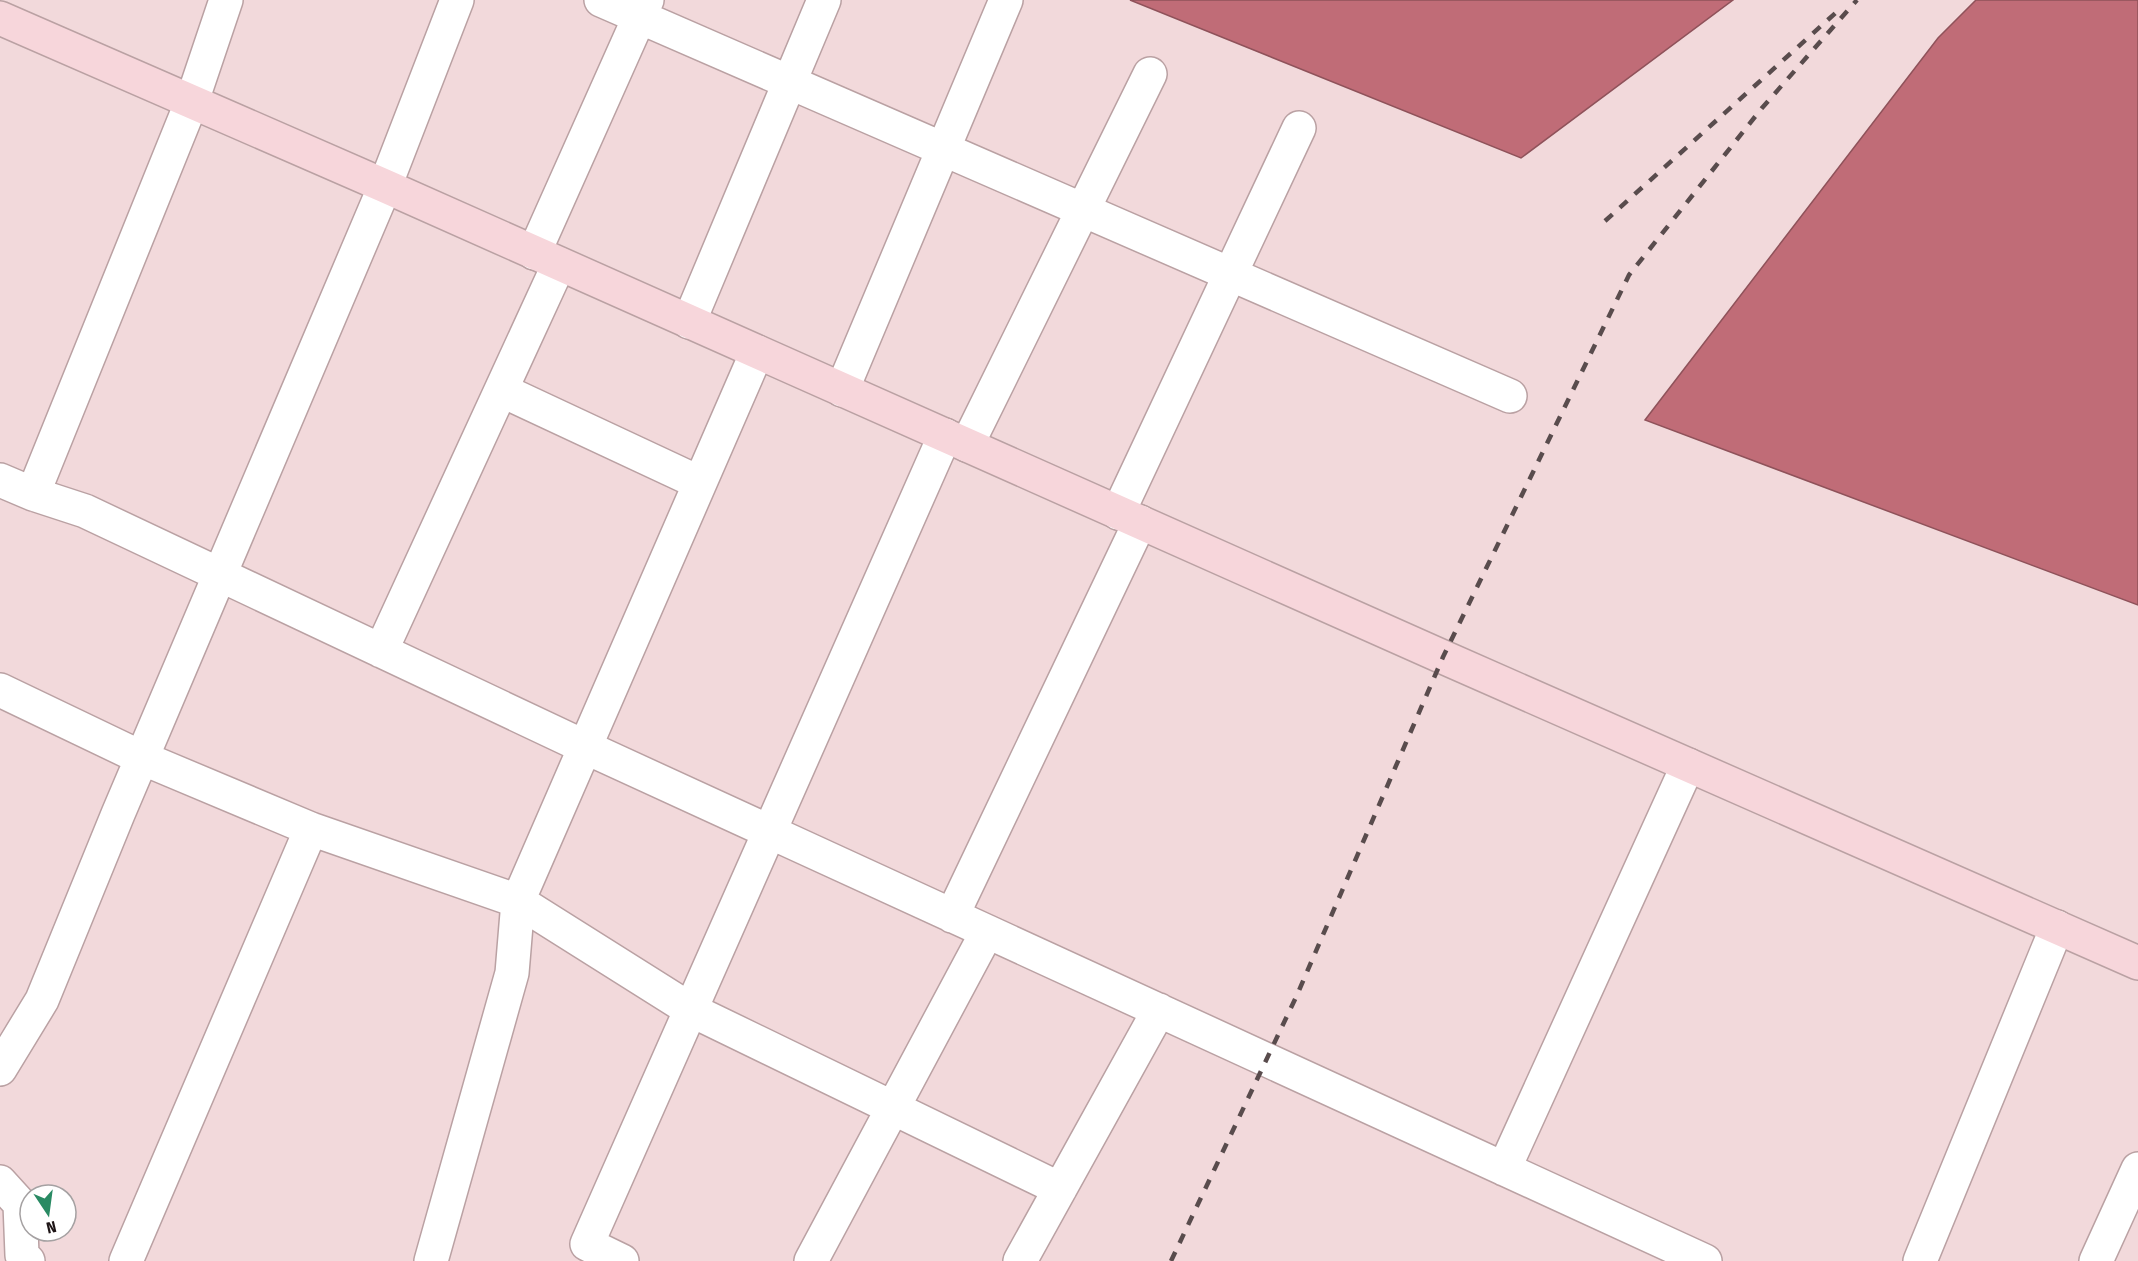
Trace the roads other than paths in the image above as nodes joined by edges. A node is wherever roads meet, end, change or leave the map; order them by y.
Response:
1 (226, 0) edge
2 (457, 0) edge
3 (601, 0) edge
4 (824, 0) edge
5 (1006, 0) edge
6 (644, 8) edge
7 (0, 18) edge
8 (1149, 74) dead end
9 (790, 82) junction
10 (192, 101) junction
11 (1299, 128) dead end
12 (944, 150) junction
13 (385, 186) junction
14 (1083, 210) junction
15 (547, 258) junction
16 (1230, 274) junction
17 (689, 322) junction
18 (757, 352) junction
19 (501, 390) junction
20 (842, 390) junction
21 (1510, 396) dead end
22 (956, 440) junction
23 (0, 480) edge
24 (700, 483) junction
25 (33, 495) junction
26 (1129, 517) junction
27 (220, 574) junction
28 (381, 651) junction
29 (0, 690) edge
30 (585, 747) junction
31 (142, 758) junction
32 (1688, 765) junction
33 (311, 829) junction
34 (769, 832) junction
35 (518, 901) junction
36 (952, 916) junction
37 (2056, 927) junction
38 (987, 932) junction
39 (2138, 963) edge
40 (691, 1010) junction
41 (1159, 1010) junction
42 (0, 1069) edge
43 (893, 1107) junction
44 (1504, 1169) junction
45 (2138, 1169) edge
46 (0, 1182) edge
47 (1060, 1189) junction
48 (21, 1259) edge
49 (126, 1261) edge
50 (431, 1261) edge
51 (622, 1261) edge
52 (811, 1261) edge
53 (1020, 1261) edge
54 (1705, 1261) edge
55 (1920, 1261) edge
56 (2096, 1261) edge

1 - 10 street
2 - 13 street
3 - 6 street
4 - 9 street
5 - 12 street
6 - 9 street
6 - 15 street
7 - 10 main road
8 - 14 street
9 - 12 street
9 - 17 street
10 - 13 main road
10 - 25 street
11 - 16 street
12 - 14 street
12 - 20 street
13 - 15 main road
13 - 27 street
14 - 16 street
14 - 22 street
15 - 17 main road
15 - 19 street
16 - 21 street
16 - 26 street
17 - 18 main road
18 - 20 main road
18 - 24 street
19 - 24 street
19 - 28 street
20 - 22 main road
22 - 26 main road
22 - 34 street
23 - 25 street
24 - 30 street
25 - 27 street
26 - 32 main road
26 - 36 street
27 - 28 street
27 - 31 street
28 - 30 street
29 - 31 street
30 - 34 street
30 - 35 street
31 - 33 street
31 - 42 street
32 - 37 main road
32 - 44 street
33 - 35 street
33 - 49 street
34 - 36 street
34 - 40 street
35 - 40 street
35 - 50 street
36 - 38 street
37 - 39 main road
37 - 55 street
38 - 41 street
38 - 43 street
40 - 43 street
40 - 51 street
41 - 44 street
41 - 47 street
43 - 47 street
43 - 52 street
44 - 54 street
45 - 56 street
46 - 48 street
47 - 53 street

